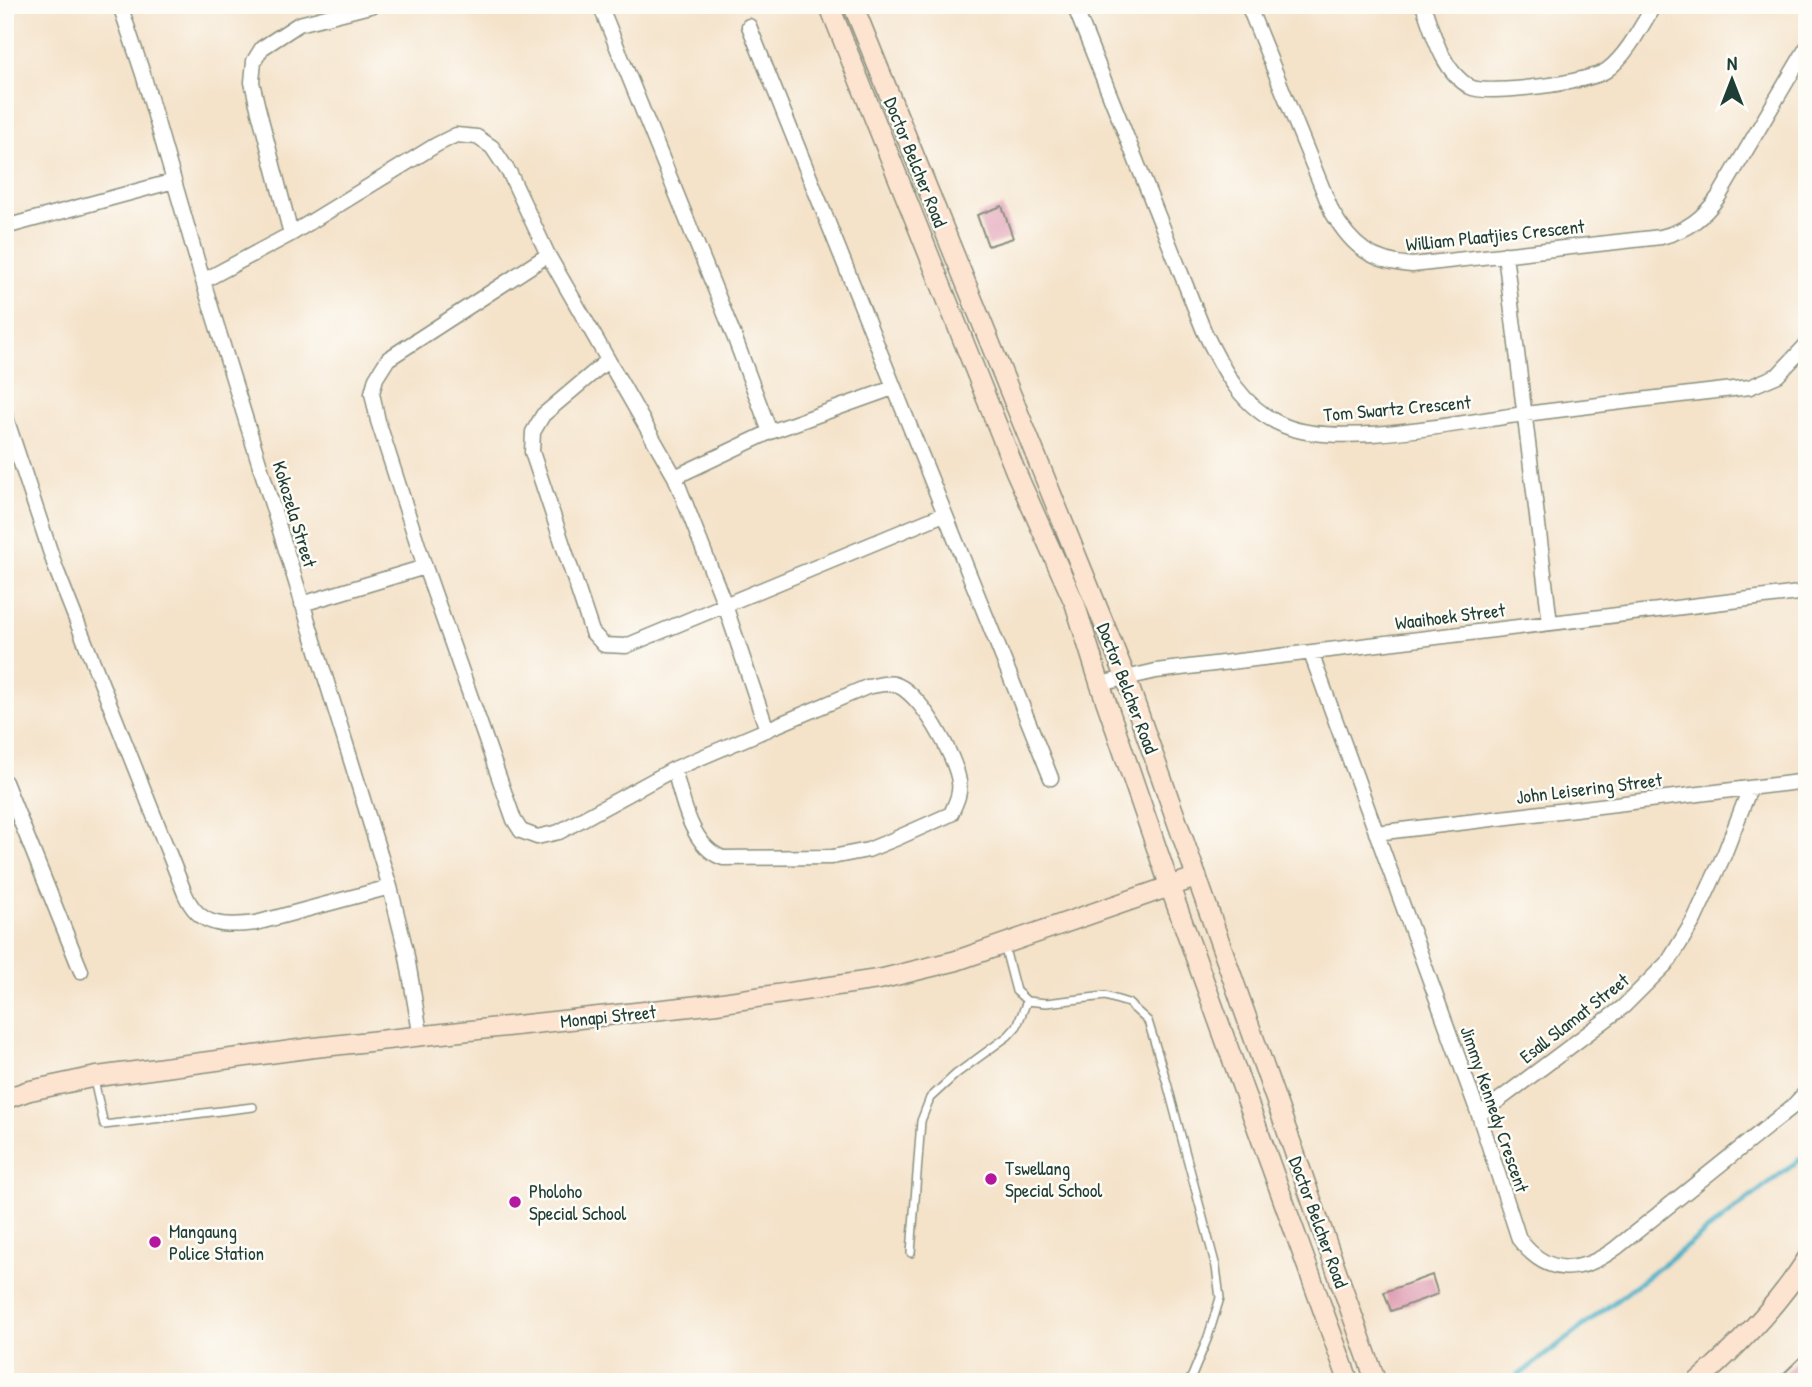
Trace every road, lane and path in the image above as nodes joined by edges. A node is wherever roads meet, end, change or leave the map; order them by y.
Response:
1 (120, 5) edge
2 (374, 5) edge
3 (600, 5) edge
4 (829, 5) edge
5 (853, 5) edge
6 (1074, 5) edge
7 (1248, 5) edge
8 (1423, 5) edge
9 (1654, 5) edge
10 (749, 26) dead end
11 (1807, 47) edge
12 (174, 181) junction
13 (5, 228) edge
14 (291, 234) junction
15 (1505, 254) junction
16 (548, 255) junction
17 (203, 281) junction
18 (1807, 344) edge
19 (607, 361) junction
20 (893, 388) junction
21 (1524, 414) junction
22 (5, 415) edge
23 (770, 432) junction
24 (675, 477) junction
25 (944, 514) junction
26 (425, 567) junction
27 (1807, 592) edge
28 (303, 604) junction
29 (725, 605) junction
30 (1550, 623) junction
31 (1311, 653) junction
32 (1126, 678) junction
33 (1100, 684) junction
34 (767, 730) junction
35 (674, 769) junction
36 (1051, 778) dead end
37 (1807, 781) edge
38 (5, 782) edge
39 (1750, 788) junction
40 (1376, 833) junction
41 (1198, 877) junction
42 (390, 887) junction
43 (1170, 887) junction
44 (1003, 944) junction
45 (81, 971) dead end
46 (1027, 1001) junction
47 (421, 1038) junction
48 (94, 1077) junction
49 (1807, 1091) edge
50 (5, 1100) edge
51 (253, 1107) dead end
52 (1479, 1115) junction
53 (911, 1253) dead end
54 (1807, 1259) edge
55 (1188, 1382) edge
56 (1349, 1382) edge
57 (1377, 1382) edge
58 (1697, 1382) edge

1 - 12 street, Kokozela Street
2 - 14 street
3 - 23 street
4 - 33 main road, Doctor Belcher Road
5 - 32 main road, Doctor Belcher Road
6 - 21 street, Tom Swartz Crescent
7 - 15 street, William Plaatjies Crescent
8 - 9 street
10 - 20 street
11 - 15 street, William Plaatjies Crescent
12 - 13 street
12 - 17 street, Kokozela Street
14 - 16 street
14 - 17 street
15 - 21 street
16 - 19 street
16 - 26 street
17 - 28 street, Kokozela Street
18 - 21 street, Tom Swartz Crescent
19 - 24 street
19 - 29 street
20 - 23 street
20 - 25 street
21 - 30 street
22 - 42 street
23 - 24 street
24 - 29 street
25 - 29 street
25 - 36 street
26 - 28 street
26 - 35 street
27 - 30 street, Waaihoek Street
28 - 42 street, Kokozela Street
29 - 34 street
30 - 31 street, Waaihoek Street
31 - 32 street, Waaihoek Street
31 - 40 street, Jimmy Kennedy Crescent
32 - 33 street, Waaihoek Street
32 - 41 main road, Doctor Belcher Road
33 - 43 main road, Doctor Belcher Road
34 - 35 street
34 - 35 street
37 - 39 street, John Leisering Street
38 - 45 street
39 - 40 street, John Leisering Street
39 - 52 street, Esall Slamat Street
40 - 52 street, Jimmy Kennedy Crescent
41 - 43 main road, Monapi Street
41 - 57 main road, Doctor Belcher Road
42 - 47 street, Kokozela Street
43 - 44 main road, Monapi Street
43 - 56 main road, Doctor Belcher Road
44 - 46 lane
44 - 47 main road, Monapi Street
46 - 53 lane
46 - 55 lane
47 - 48 main road, Monapi Street
48 - 50 main road, Monapi Street
48 - 51 lane
49 - 52 street, Jimmy Kennedy Crescent
54 - 58 main road

